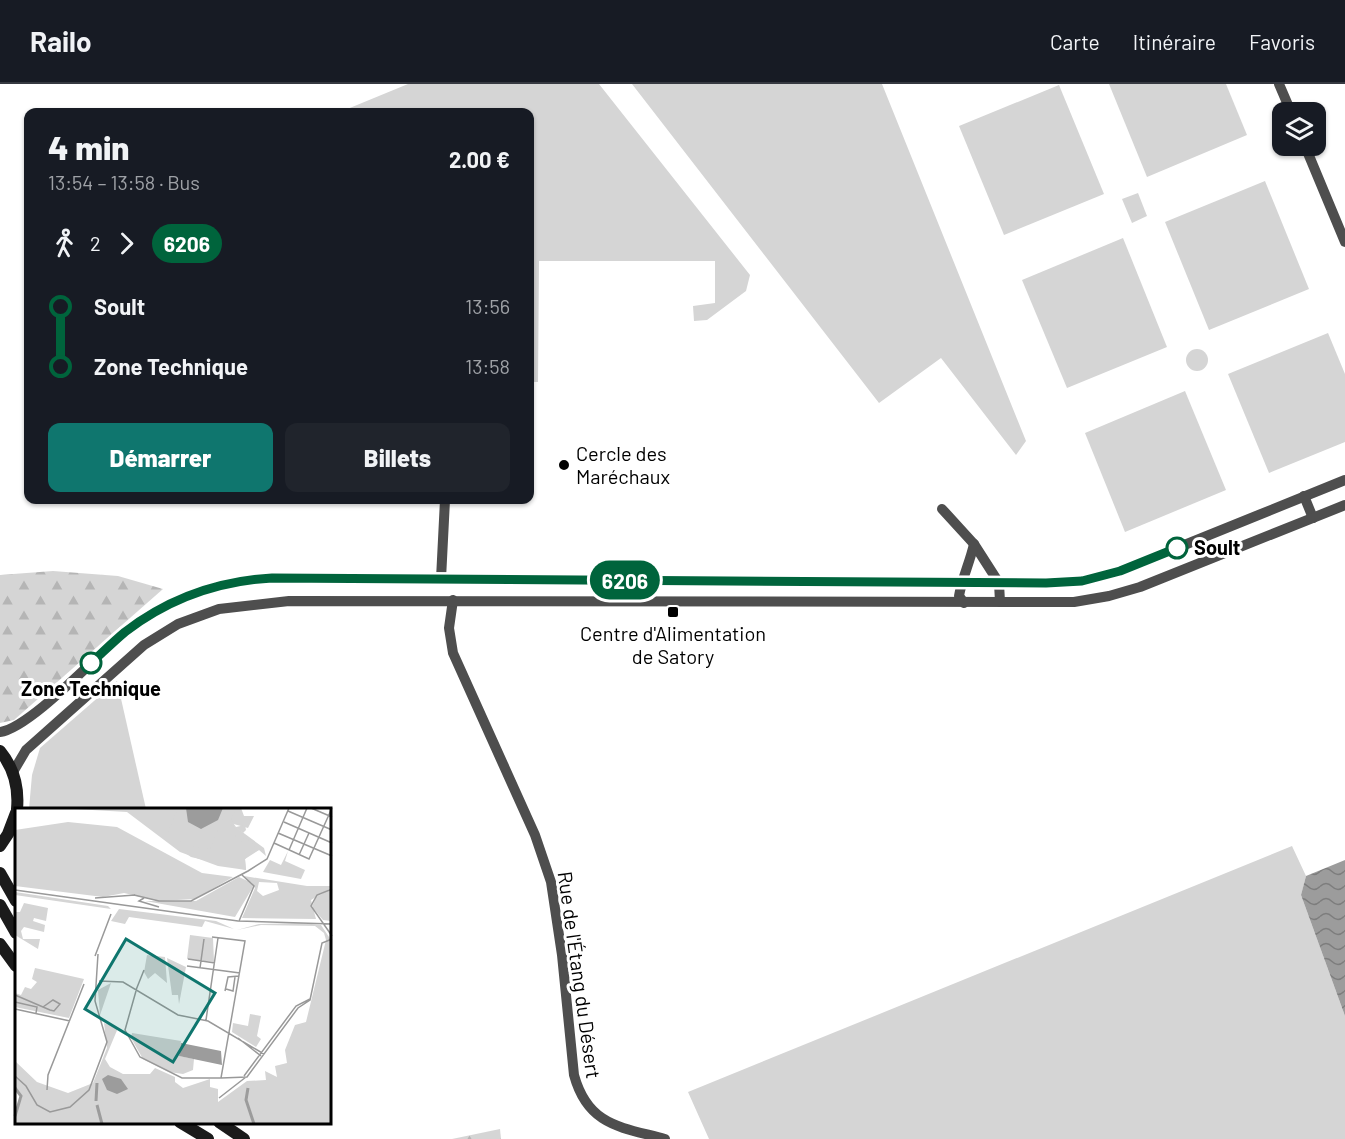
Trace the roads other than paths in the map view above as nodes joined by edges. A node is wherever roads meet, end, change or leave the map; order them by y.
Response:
1 (1279, 84) edge
2 (1287, 102) edge
3 (1309, 156) edge
4 (1345, 242) edge
5 (1345, 480) edge
6 (1304, 496) junction
7 (445, 504) edge
8 (1345, 505) edge
9 (942, 509) dead end
10 (1313, 518) junction
11 (974, 544) junction
12 (441, 579) junction
13 (962, 583) junction
14 (999, 583) junction
15 (453, 600) junction
16 (1000, 602) junction
17 (964, 603) junction
18 (0, 732) edge
19 (0, 751) edge
20 (13, 772) junction
21 (16, 808) edge
22 (14, 824) edge
23 (0, 846) edge
24 (0, 873) edge
25 (15, 899) edge
26 (0, 905) edge
27 (15, 931) edge
28 (0, 944) edge
29 (15, 965) edge
30 (184, 1124) edge
31 (193, 1124) edge
32 (222, 1124) edge
33 (210, 1139) edge
34 (244, 1139) edge
35 (665, 1139) edge

1 - 2 street
3 - 4 street
5 - 6 street
6 - 10 street
6 - 14 street
7 - 12 street
8 - 10 street
9 - 11 street
10 - 16 street
11 - 13 street
11 - 14 street
12 - 13 street
12 - 18 street
13 - 14 street
13 - 17 street
14 - 16 street
15 - 17 street
15 - 20 street
15 - 35 street, Rue de l'Étang du Désert
16 - 17 street
19 - 20 main road
20 - 21 main road
22 - 23 main road
24 - 25 main road
26 - 27 main road
28 - 29 main road
30 - 33 main road
31 - 33 main road
32 - 34 main road

